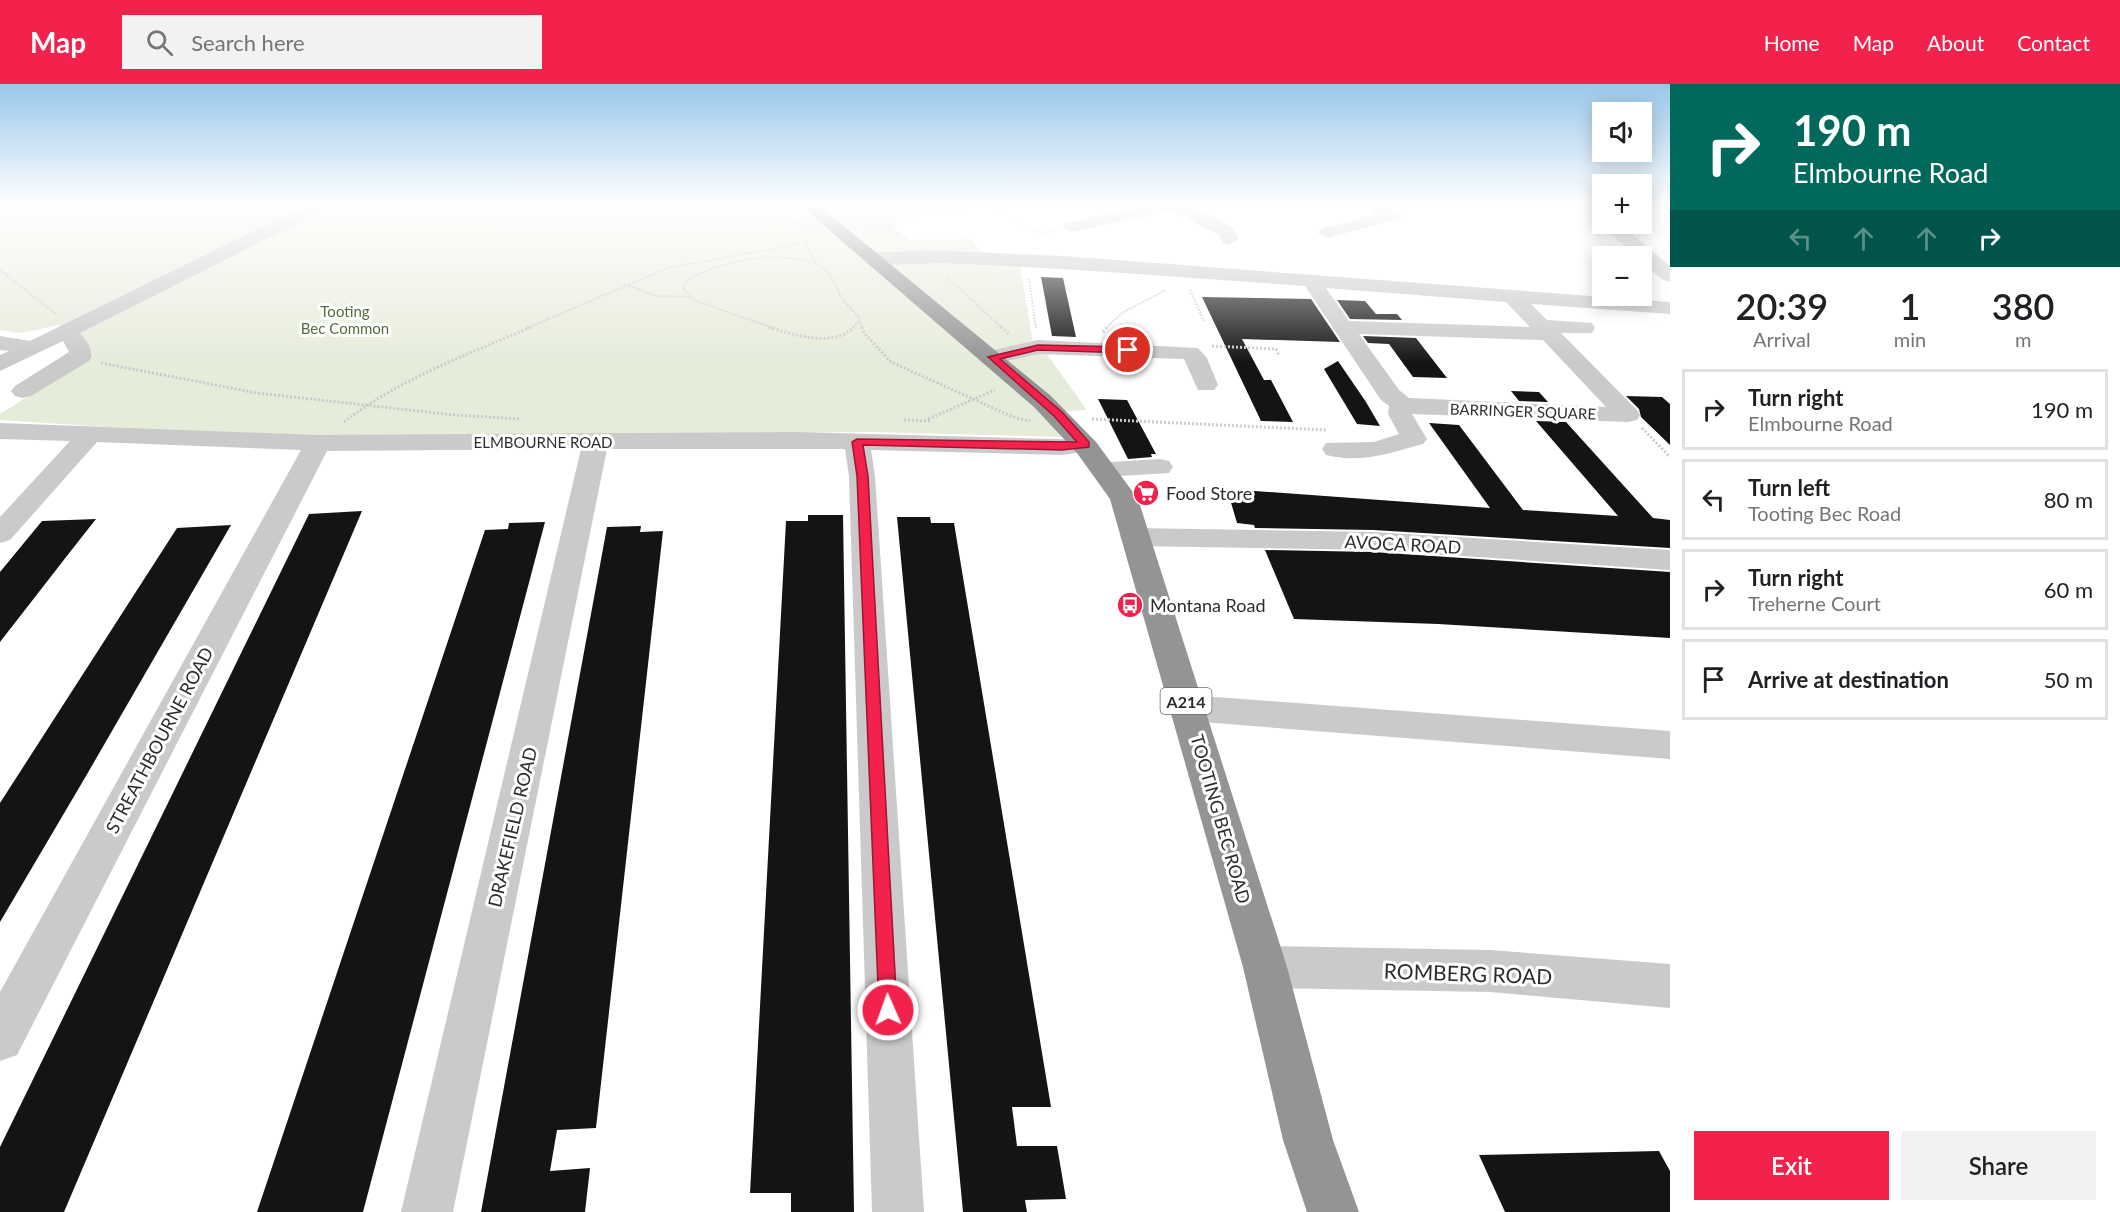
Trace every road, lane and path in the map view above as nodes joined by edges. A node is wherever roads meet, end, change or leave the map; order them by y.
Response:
1 (214, 258) edge
2 (725, 258) edge
3 (782, 258) edge
4 (795, 258) edge
5 (813, 258) edge
6 (897, 258) edge
7 (966, 258) edge
8 (1649, 258) edge
9 (874, 259) joint
10 (1026, 260) junction
11 (816, 263) junction
12 (0, 270) edge
13 (943, 273) dead end
14 (1670, 276) edge
15 (1311, 281) junction
16 (624, 284) junction
17 (1185, 287) dead end
18 (1169, 288) dead end
19 (1512, 296) junction
20 (690, 297) junction
21 (1670, 308) edge
22 (858, 319) junction
23 (1204, 321) dead end
24 (1343, 327) junction
25 (1584, 328) dead end
26 (71, 329) junction
27 (1545, 330) junction
28 (1016, 340) dead end
29 (0, 343) edge
30 (1038, 347) junction
31 (33, 348) junction
32 (1108, 349) junction
33 (1190, 353) junction
34 (81, 356) junction
35 (1279, 356) dead end
36 (993, 357) junction
37 (0, 364) edge
38 (1206, 385) dead end
39 (997, 389) dead end
40 (23, 391) dead end
41 (976, 398) junction
42 (368, 404) junction
43 (1401, 404) junction
44 (1628, 415) junction
45 (529, 419) dead end
46 (895, 420) dead end
47 (1035, 423) dead end
48 (0, 431) edge
49 (89, 435) junction
50 (1334, 440) joint
51 (596, 442) junction
52 (857, 442) junction
53 (318, 443) junction
54 (1092, 444) junction
55 (1670, 457) edge
56 (1160, 466) dead end
57 (0, 534) edge
58 (1135, 537) junction
59 (1670, 560) edge
60 (1189, 708) junction
61 (1670, 745) edge
62 (1265, 967) junction
63 (1670, 987) edge
64 (0, 1038) edge
65 (427, 1212) edge
66 (898, 1212) edge
67 (1333, 1212) edge

1 - 26 street
2 - 16 path
3 - 20 path
4 - 11 path
5 - 11 path
6 - 9 street
7 - 10 street
8 - 14 street
9 - 36 highway, TOOTING BEC ROAD / A214
10 - 15 street
10 - 30 path
11 - 22 path
12 - 26 path
13 - 28 path
15 - 19 street
15 - 24 street
16 - 20 path
16 - 42 path
17 - 23 path
18 - 32 path
19 - 21 street
19 - 27 street, BARRINGER SQUARE
20 - 22 path
22 - 41 path
24 - 27 street
24 - 43 street
25 - 27 street
26 - 31 street
26 - 34 street
27 - 44 street, BARRINGER SQUARE
29 - 31 street
30 - 32 street
30 - 36 street
31 - 37 street
32 - 33 street
33 - 35 path
33 - 38 street
34 - 40 street
34 - 42 path
36 - 54 highway, TOOTING BEC ROAD / A214
39 - 41 path
41 - 46 path
41 - 47 path
42 - 45 path
43 - 44 street, BARRINGER SQUARE
43 - 50 street
44 - 55 path
48 - 49 street, ELMBOURNE ROAD
49 - 53 street, ELMBOURNE ROAD
49 - 57 street
50 - 54 path
51 - 52 street, ELMBOURNE ROAD
51 - 53 street, ELMBOURNE ROAD
51 - 65 street, DRAKEFIELD ROAD
52 - 54 street, ELMBOURNE ROAD
52 - 66 street
53 - 64 street, STREATHBOURNE ROAD
54 - 56 street, ELMBOURNE ROAD
54 - 58 highway, TOOTING BEC ROAD / A214
58 - 59 street, AVOCA ROAD
58 - 60 highway, TOOTING BEC ROAD / A214
60 - 61 street
60 - 62 highway, TOOTING BEC ROAD / A214
62 - 63 street, ROMBERG ROAD
62 - 67 highway, TOOTING BEC ROAD / A214

